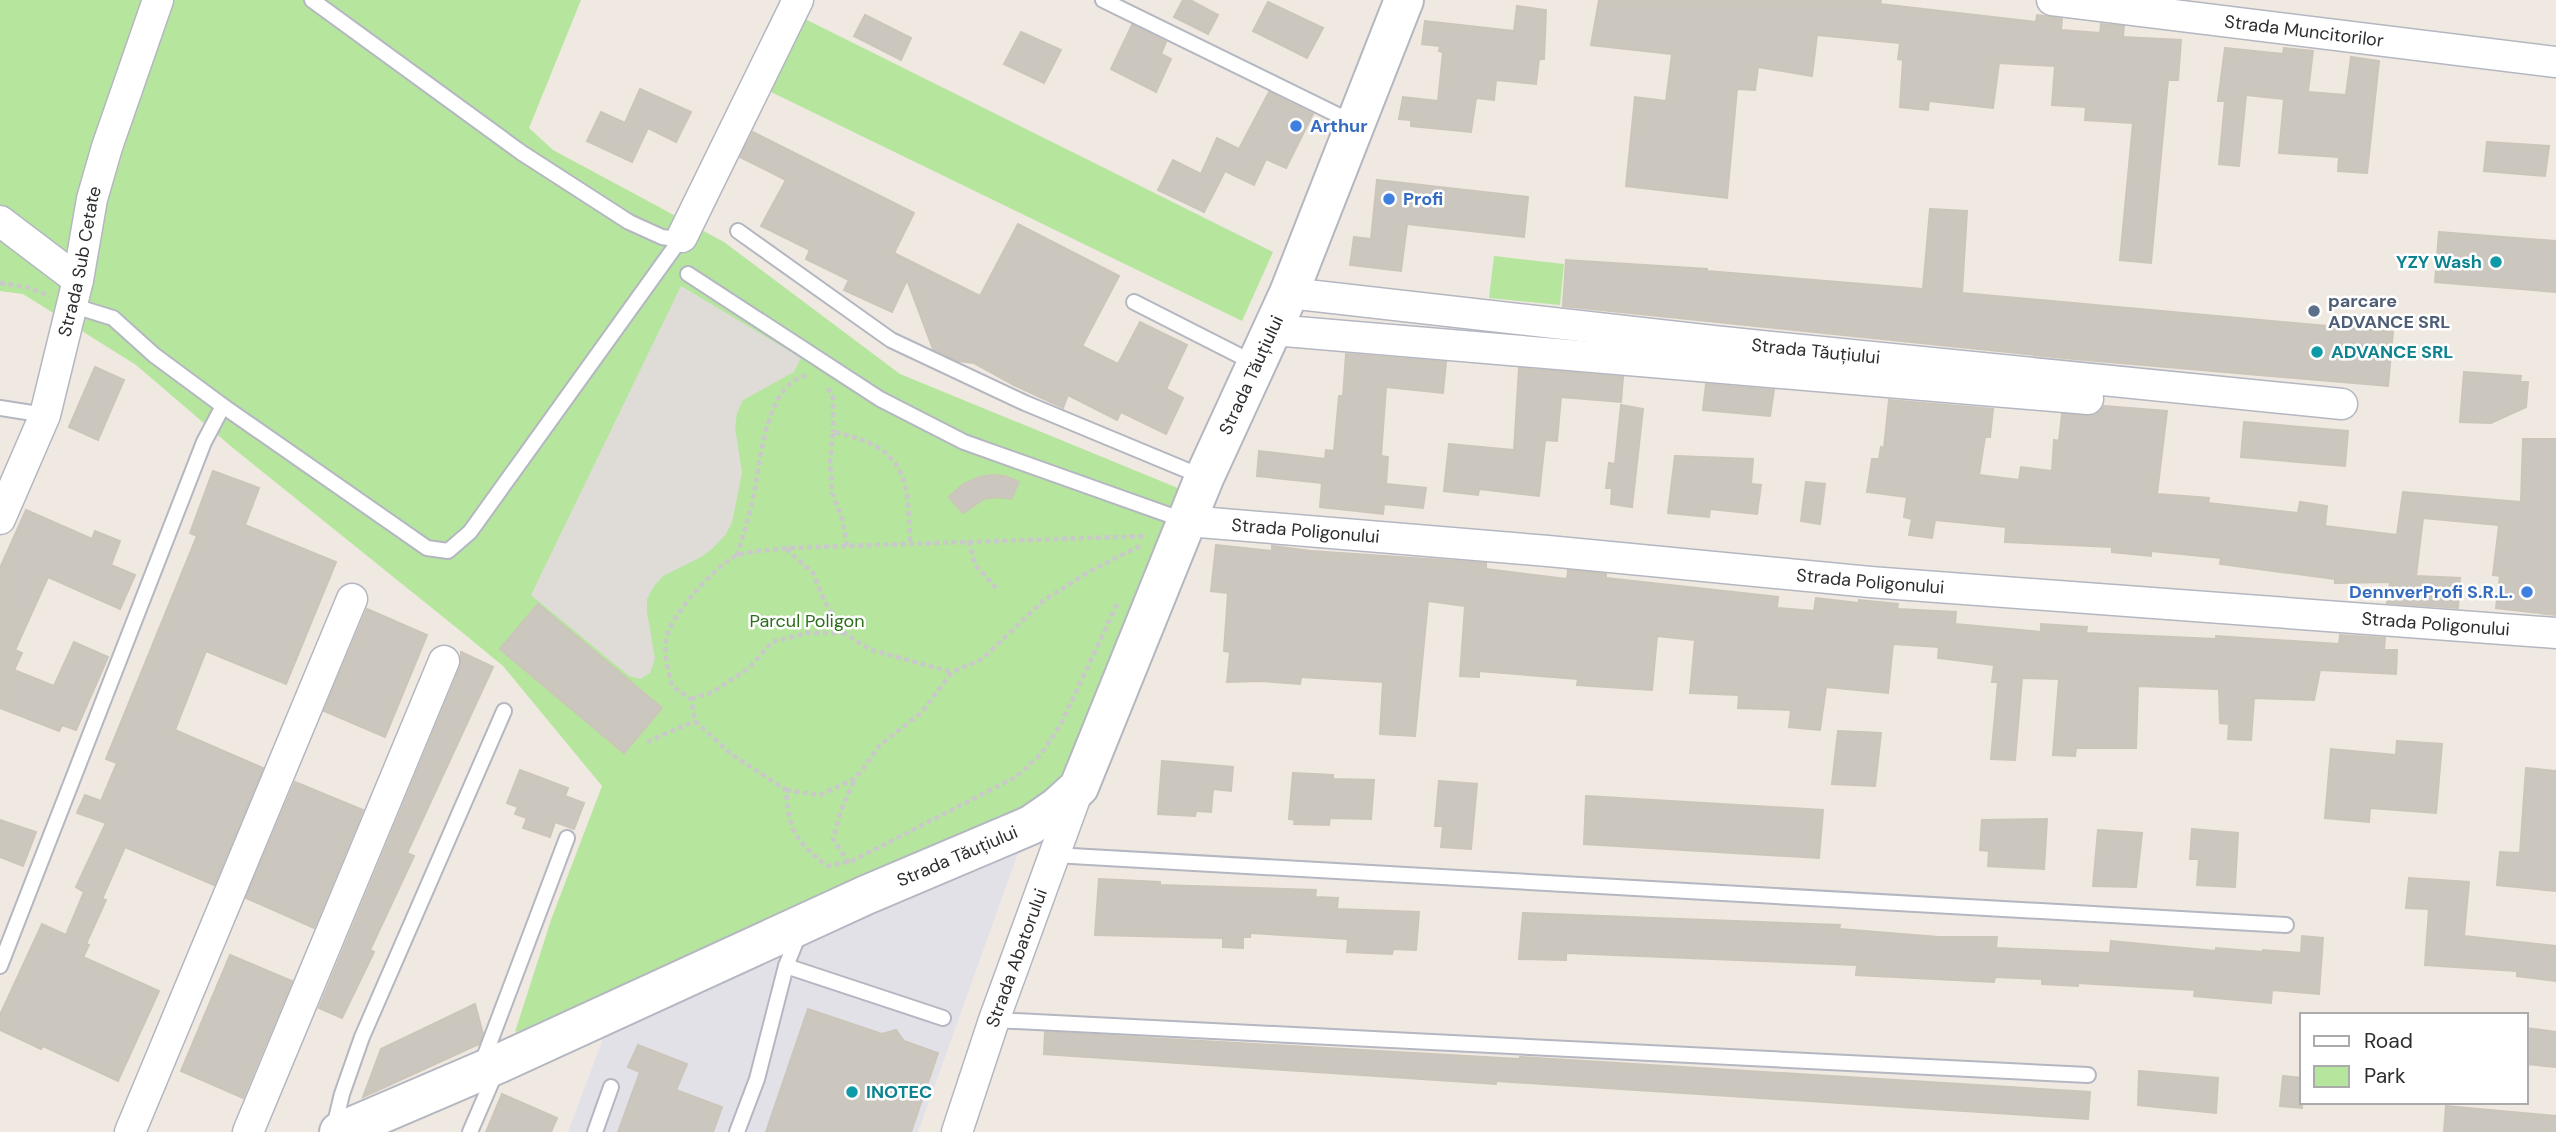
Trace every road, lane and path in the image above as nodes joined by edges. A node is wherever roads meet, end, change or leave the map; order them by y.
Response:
1 (158, 0) edge
2 (312, 0) edge
3 (798, 0) edge
4 (1104, 0) edge
5 (1404, 0) edge
6 (2052, 0) edge
7 (2556, 62) edge
8 (1356, 124) junction
9 (0, 221) edge
10 (738, 231) dead end
11 (682, 237) junction
12 (688, 274) dead end
13 (0, 283) edge
14 (75, 292) junction
15 (1289, 293) junction
16 (1133, 302) dead end
17 (1273, 330) junction
18 (1257, 365) junction
19 (820, 378) dead end
20 (827, 386) dead end
21 (223, 406) junction
22 (0, 408) edge
23 (45, 415) junction
24 (833, 432) junction
25 (1204, 478) junction
26 (0, 519) edge
27 (1174, 528) junction
28 (969, 541) junction
29 (910, 543) junction
30 (847, 546) junction
31 (785, 548) junction
32 (737, 556) junction
33 (999, 590) dead end
34 (352, 599) dead end
35 (1119, 600) dead end
36 (844, 633) junction
37 (2556, 633) edge
38 (444, 661) dead end
39 (952, 672) junction
40 (691, 699) junction
41 (504, 711) dead end
42 (695, 721) junction
43 (647, 742) dead end
44 (856, 778) junction
45 (1079, 787) junction
46 (786, 790) junction
47 (567, 838) dead end
48 (1054, 855) junction
49 (849, 862) junction
50 (2286, 925) dead end
51 (802, 926) junction
52 (0, 966) edge
53 (786, 966) junction
54 (943, 1018) dead end
55 (994, 1020) junction
56 (489, 1067) junction
57 (2088, 1075) dead end
58 (611, 1087) dead end
59 (130, 1132) edge
60 (248, 1132) edge
61 (332, 1132) edge
62 (339, 1132) edge
63 (470, 1132) edge
64 (594, 1132) edge
65 (737, 1132) edge
66 (957, 1132) edge

1 - 14 street, Strada Sub Cetate
2 - 11 lane
3 - 11 street
4 - 8 lane
5 - 8 main road, Strada Tăuțiului
6 - 7 street, Strada Muncitorilor
8 - 15 main road, Strada Tăuțiului
9 - 14 street
10 - 25 lane
11 - 21 lane
12 - 27 lane
13 - 14 path
14 - 21 lane
14 - 23 street, Strada Sub Cetate
15 - 17 main road, Strada Tăuțiului
15 - 17 street, Strada Tăuțiului
16 - 18 lane
17 - 18 main road, Strada Tăuțiului
18 - 25 main road, Strada Tăuțiului
19 - 32 path
20 - 24 path
21 - 52 lane
22 - 23 lane
23 - 26 street, Strada Sub Cetate
24 - 29 path
24 - 30 path
25 - 27 main road, Strada Tăuțiului
27 - 28 path
27 - 37 street, Strada Poligonului
27 - 39 path
27 - 45 main road, Strada Tăuțiului
28 - 29 path
28 - 33 path
29 - 30 path
30 - 31 path
31 - 32 path
31 - 36 path
32 - 40 path
34 - 59 street
35 - 49 path
36 - 39 path
36 - 40 path
38 - 60 street
39 - 44 path
40 - 42 path
41 - 61 lane
42 - 43 path
42 - 46 path
44 - 46 path
44 - 49 path
45 - 48 street, Strada Abatorului
45 - 51 main road, Strada Tăuțiului
46 - 49 path
47 - 56 lane
48 - 50 lane
48 - 55 street, Strada Abatorului
51 - 53 lane
51 - 56 main road, Strada Tăuțiului
53 - 54 lane
53 - 65 lane
55 - 57 lane
55 - 66 street, Strada Abatorului
56 - 62 main road, Strada Tăuțiului
56 - 63 lane
58 - 64 lane

